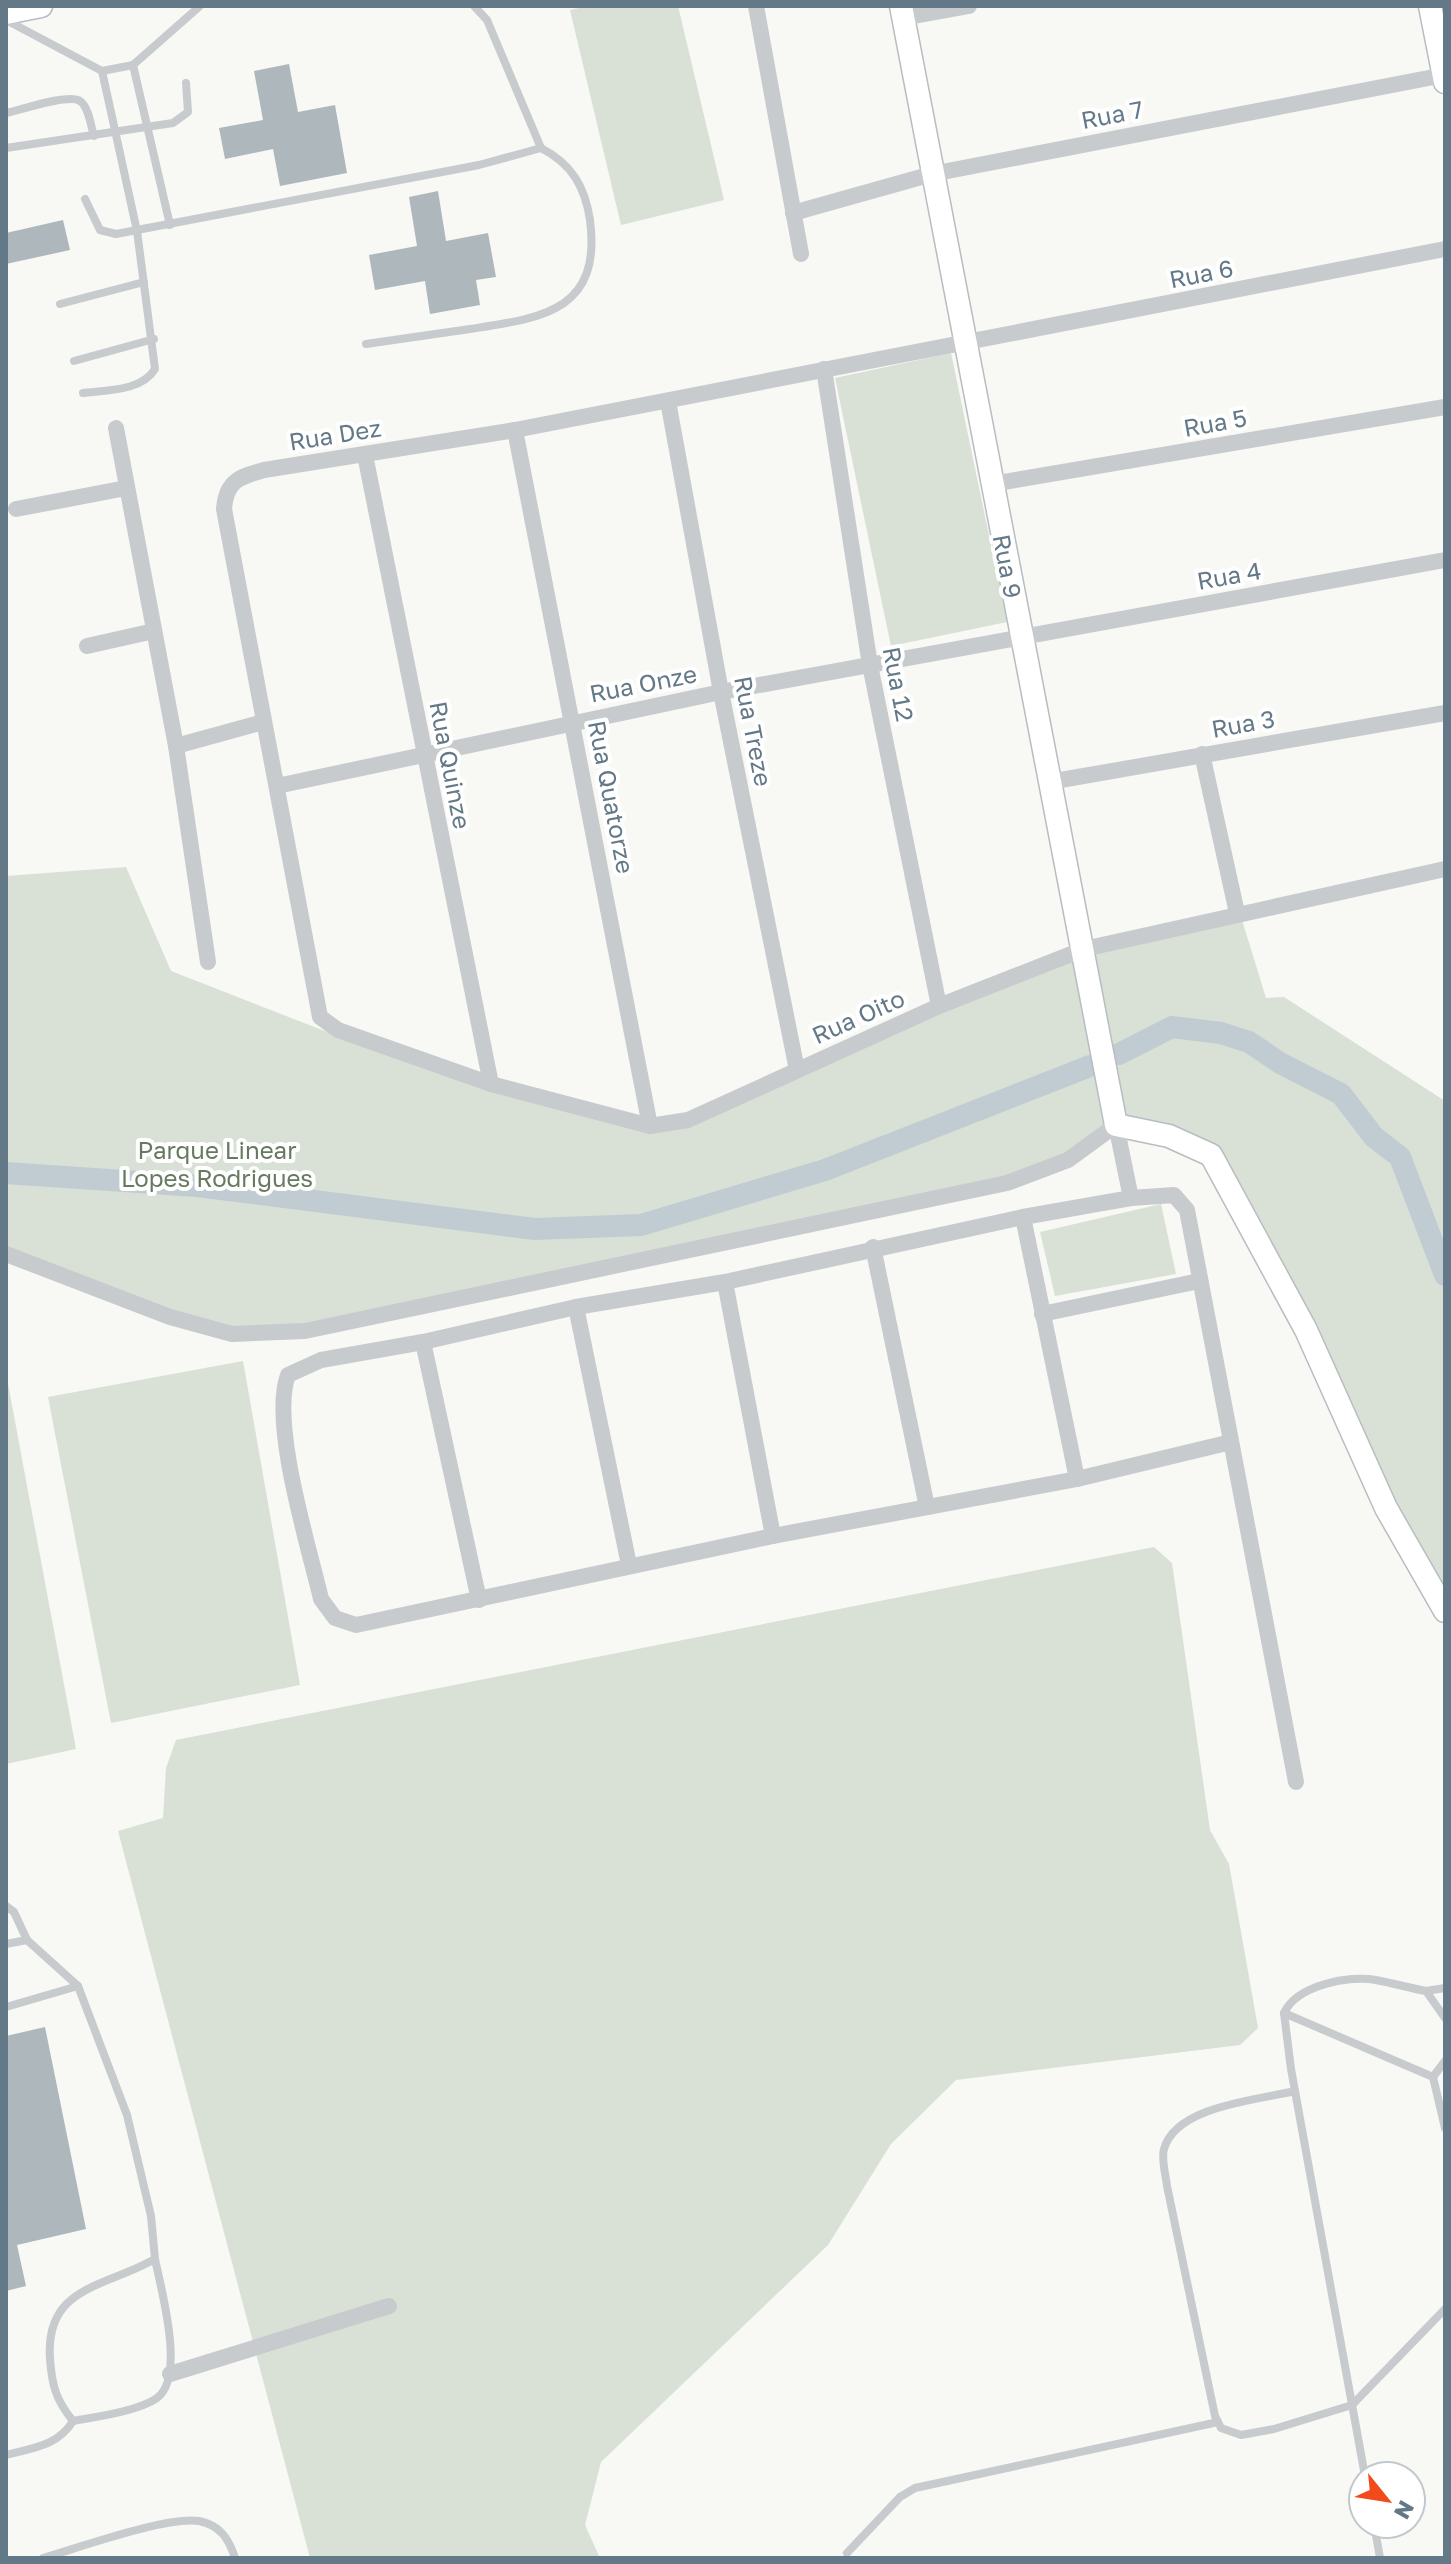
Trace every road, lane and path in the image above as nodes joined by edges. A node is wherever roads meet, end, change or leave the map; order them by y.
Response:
1 (41, 6) edge
2 (200, 6) edge
3 (474, 6) edge
4 (756, 6) edge
5 (969, 6) edge
6 (1430, 6) edge
7 (902, 12) edge
8 (6, 13) edge
9 (6, 20) edge
10 (133, 65) junction
11 (102, 71) junction
12 (1444, 78) edge
13 (186, 83) dead end
14 (6, 113) edge
15 (147, 129) junction
16 (116, 133) junction
17 (94, 136) junction
18 (6, 148) edge
19 (541, 148) junction
20 (932, 174) junction
21 (85, 199) dead end
22 (793, 213) junction
23 (170, 225) junction
24 (137, 231) junction
25 (1445, 249) edge
26 (801, 254) dead end
27 (144, 282) junction
28 (60, 304) dead end
29 (154, 339) junction
30 (366, 344) dead end
31 (966, 344) junction
32 (74, 361) dead end
33 (824, 369) junction
34 (83, 393) dead end
35 (668, 401) junction
36 (1445, 407) edge
37 (116, 428) dead end
38 (515, 430) junction
39 (365, 455) junction
40 (992, 484) junction
41 (126, 488) junction
42 (16, 509) dead end
43 (1445, 560) edge
44 (154, 631) junction
45 (1022, 637) junction
46 (87, 646) dead end
47 (870, 665) junction
48 (721, 692) junction
49 (1445, 713) edge
50 (263, 722) junction
51 (574, 722) junction
52 (176, 746) junction
53 (1202, 754) junction
54 (425, 757) junction
55 (1049, 782) junction
56 (277, 786) junction
57 (1445, 869) edge
58 (1237, 913) junction
59 (1084, 949) junction
60 (208, 962) dead end
61 (316, 999) joint
62 (939, 1006) junction
63 (797, 1070) junction
64 (491, 1084) junction
65 (1116, 1125) junction
66 (650, 1126) junction
67 (1131, 1198) junction
68 (1023, 1217) junction
69 (873, 1247) junction
70 (6, 1254) edge
71 (1199, 1281) junction
72 (725, 1282) junction
73 (576, 1307) junction
74 (1042, 1314) junction
75 (423, 1342) junction
76 (1231, 1442) junction
77 (1077, 1479) junction
78 (927, 1507) junction
79 (773, 1536) junction
80 (629, 1565) junction
81 (479, 1600) junction
82 (1445, 1611) edge
83 (1296, 1782) dead end
84 (6, 1906) edge
85 (27, 1940) junction
86 (6, 1944) edge
87 (78, 1986) junction
88 (1445, 1988) edge
89 (1426, 1991) junction
90 (6, 2007) edge
91 (1284, 2013) junction
92 (1445, 2018) edge
93 (1445, 2061) edge
94 (1433, 2077) junction
95 (1295, 2091) junction
96 (1445, 2128) edge
97 (155, 2259) junction
98 (389, 2306) dead end
99 (1445, 2309) edge
100 (170, 2374) junction
101 (1352, 2405) junction
102 (73, 2421) junction
103 (1218, 2422) junction
104 (6, 2455) edge
105 (1362, 2460) edge
106 (847, 2553) dead end
107 (43, 2558) edge
108 (235, 2558) edge

1 - 8 street
2 - 10 lane
3 - 19 lane
4 - 22 street
5 - 7 street
6 - 12 street
7 - 20 street, Rua 9
9 - 11 lane
10 - 11 lane
10 - 15 lane
11 - 16 lane
12 - 20 street, Rua 7
13 - 15 lane
14 - 17 lane
15 - 16 lane
15 - 23 lane
16 - 17 lane
16 - 24 lane
17 - 18 lane
19 - 23 lane
19 - 30 lane
20 - 22 street, Rua 7
20 - 31 street, Rua 9
21 - 24 lane
22 - 26 street
23 - 24 lane
24 - 27 lane
25 - 31 street, Rua 6
27 - 28 lane
27 - 29 lane
29 - 32 lane
29 - 34 lane
31 - 33 street, Rua Dez
31 - 40 street, Rua 9
33 - 35 street, Rua Dez
33 - 47 street, Rua 12
35 - 38 street, Rua Dez
35 - 48 street, Rua Treze
36 - 40 street, Rua 5
37 - 41 street
38 - 39 street, Rua Dez
38 - 51 street, Rua Quatorze
39 - 50 street, Rua Dez
39 - 54 street, Rua Quinze
40 - 45 street, Rua 9
41 - 42 street
41 - 44 street
43 - 45 street, Rua 4
44 - 46 street
44 - 52 street
45 - 47 street, Rua Onze
45 - 55 street, Rua 9
47 - 48 street, Rua Onze
47 - 62 street, Rua 12
48 - 51 street, Rua Onze
48 - 63 street, Rua Treze
49 - 53 street, Rua 3
50 - 52 street
50 - 56 street, Rua Dez
51 - 54 street, Rua Onze
51 - 66 street, Rua Quatorze
52 - 60 street
53 - 55 street, Rua 3
53 - 58 street
54 - 56 street, Rua Onze
54 - 64 street, Rua Quinze
55 - 59 street, Rua 9
56 - 61 street, Rua Dez
57 - 58 street, Rua Oito
58 - 59 street, Rua Oito
59 - 62 street, Rua Oito
59 - 65 street, Rua 9
61 - 64 street, Rua Oito
62 - 63 street, Rua Oito
63 - 66 street, Rua Oito
64 - 66 street, Rua Oito
65 - 67 street
65 - 70 street
65 - 82 street
67 - 68 street
67 - 71 street
68 - 69 street
68 - 74 street
69 - 72 street
69 - 78 street
71 - 74 street
71 - 76 street
72 - 73 street
72 - 79 street
73 - 75 street
73 - 80 street
74 - 77 street
75 - 81 street
75 - 81 street
76 - 77 street
76 - 83 street
77 - 78 street
78 - 79 street
79 - 80 street
80 - 81 street
84 - 85 lane
85 - 86 lane
85 - 87 lane
87 - 90 lane
87 - 97 lane
88 - 89 lane
89 - 91 lane
89 - 92 lane
91 - 94 lane
91 - 95 lane
93 - 94 lane
94 - 96 lane
95 - 101 lane
95 - 103 lane
97 - 100 lane
97 - 102 lane
98 - 100 street
99 - 101 lane
100 - 102 lane
101 - 103 lane
101 - 105 lane
102 - 104 lane
103 - 106 lane
107 - 108 lane

